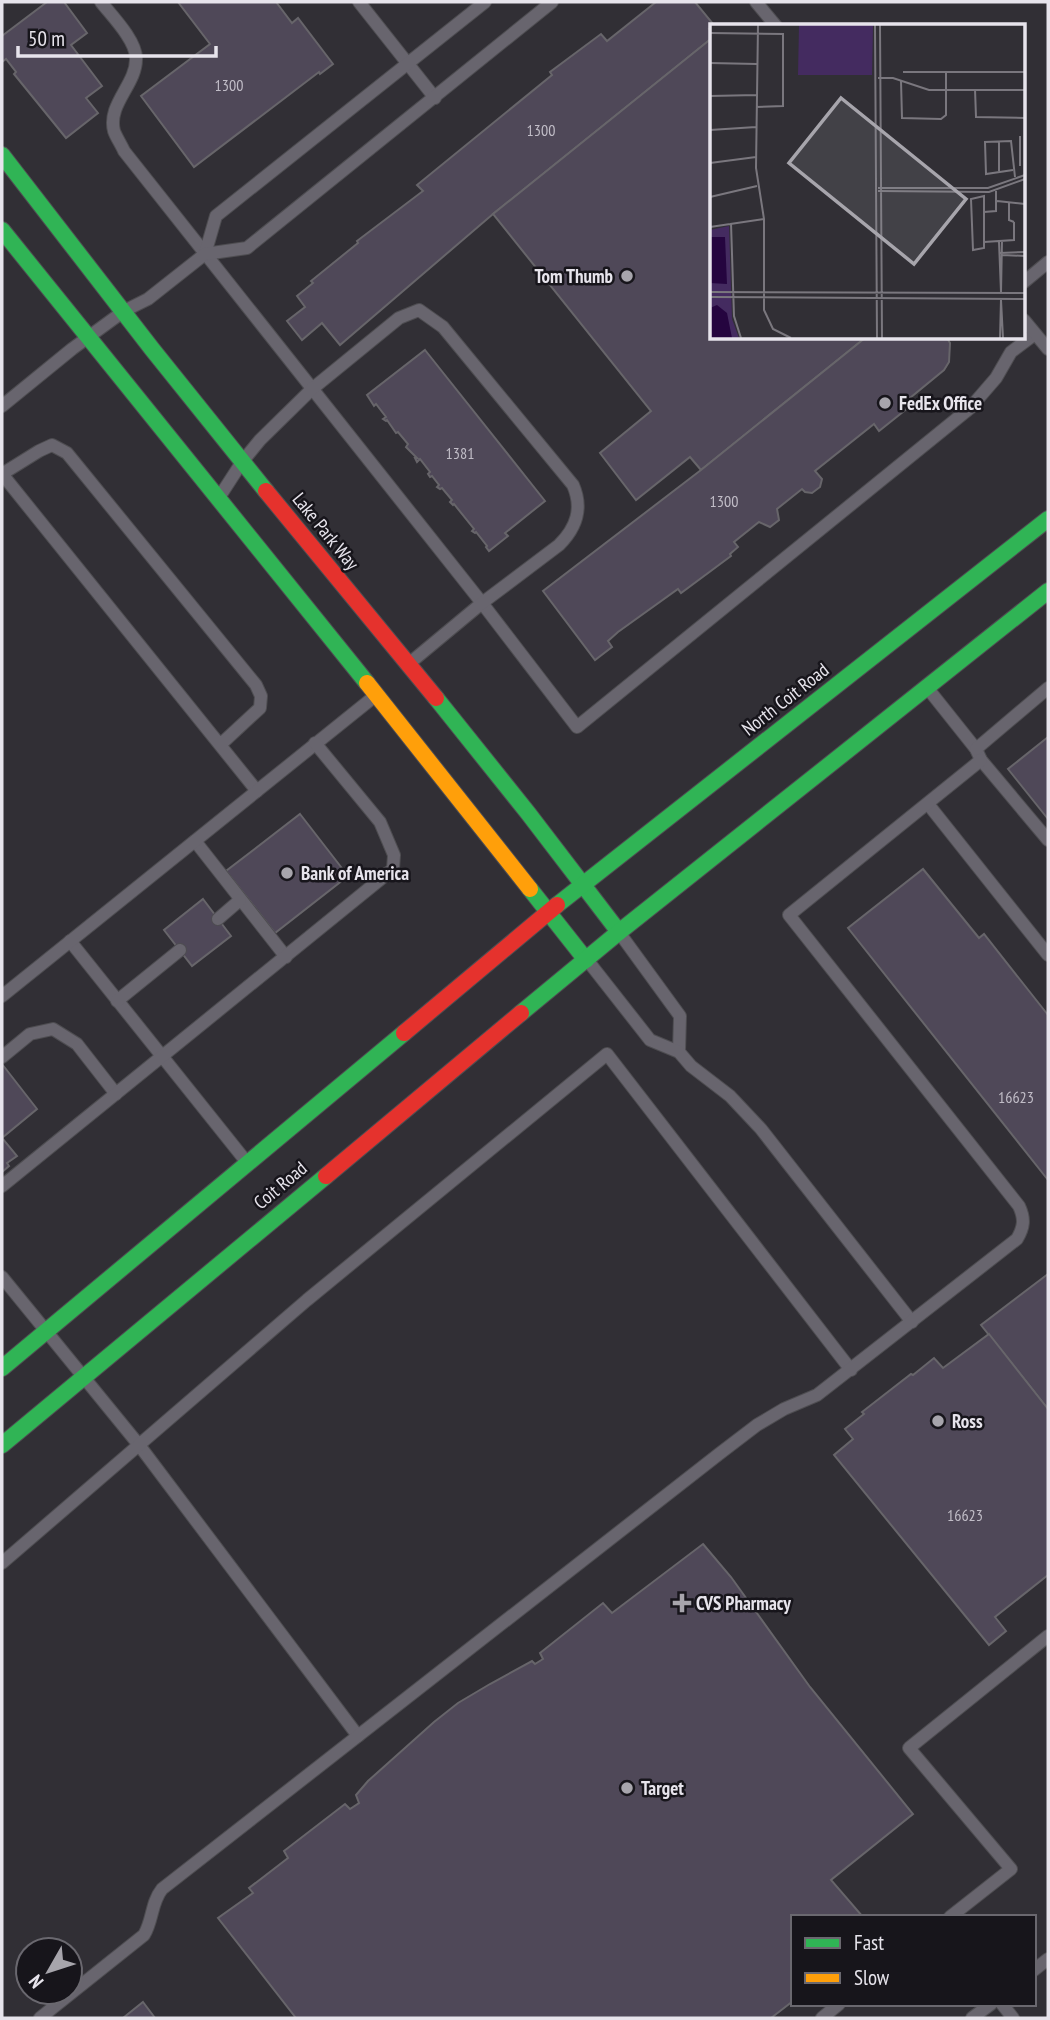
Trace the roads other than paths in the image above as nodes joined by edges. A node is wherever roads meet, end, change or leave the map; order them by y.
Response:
1 (100, 2) edge
2 (359, 2) edge
3 (485, 2) edge
4 (552, 2) edge
5 (757, 2) edge
6 (774, 24) edge
7 (408, 63) junction
8 (435, 98) junction
9 (2, 155) edge
10 (2, 230) edge
11 (205, 254) junction
12 (1048, 262) edge
13 (1026, 280) edge
14 (124, 311) junction
15 (1026, 323) edge
16 (1035, 334) junction
17 (89, 338) junction
18 (1048, 349) edge
19 (312, 389) junction
20 (2, 406) edge
21 (242, 461) junction
22 (218, 499) junction
23 (1048, 520) edge
24 (1048, 591) edge
25 (482, 603) junction
26 (408, 665) junction
27 (927, 687) junction
28 (1048, 688) edge
29 (377, 695) junction
30 (315, 743) junction
31 (220, 745) junction
32 (979, 754) junction
33 (257, 791) junction
34 (928, 804) junction
35 (195, 841) junction
36 (1048, 841) edge
37 (583, 883) junction
38 (240, 900) junction
39 (548, 913) junction
40 (218, 919) dead end
41 (619, 932) junction
42 (70, 941) junction
43 (180, 950) dead end
44 (1048, 955) edge
45 (285, 957) junction
46 (586, 960) junction
47 (2, 996) edge
48 (117, 1001) junction
49 (679, 1052) junction
50 (2, 1057) edge
51 (161, 1057) junction
52 (116, 1094) junction
53 (247, 1163) junction
54 (2, 1186) edge
55 (2, 1277) edge
56 (912, 1322) junction
57 (45, 1331) junction
58 (2, 1367) edge
59 (850, 1370) junction
60 (83, 1376) junction
61 (2, 1445) edge
62 (139, 1445) junction
63 (2, 1563) edge
64 (1048, 1636) edge
65 (358, 1735) junction
66 (952, 1915) edge
67 (837, 2006) edge
68 (988, 2006) edge
69 (40, 2018) edge
70 (822, 2018) edge
71 (972, 2018) edge

1 - 11 lane
2 - 7 lane
3 - 7 lane
4 - 8 lane
5 - 6 lane
7 - 8 lane
7 - 11 lane
8 - 11 lane
9 - 14 main road, Lake Park Way
10 - 17 main road
11 - 14 lane
11 - 19 lane
12 - 13 lane
14 - 17 lane
14 - 21 main road, Lake Park Way
15 - 16 lane
16 - 18 lane
16 - 25 lane
17 - 20 lane
17 - 22 main road
19 - 21 lane
19 - 25 lane
19 - 25 lane
21 - 22 lane
21 - 26 main road, Lake Park Way
22 - 29 main road
23 - 37 main road, North Coit Road
24 - 27 main road
25 - 26 lane
26 - 37 main road, Lake Park Way
27 - 32 lane
27 - 41 main road
28 - 32 lane
29 - 30 lane
29 - 39 main road
30 - 33 lane
30 - 45 lane
31 - 31 lane
31 - 33 lane
32 - 34 lane
32 - 36 lane
33 - 35 lane
34 - 44 lane
34 - 56 lane
35 - 38 lane
35 - 42 lane
37 - 39 main road, North Coit Road
37 - 41 main road, Lake Park Way
38 - 40 lane
38 - 45 lane
39 - 46 main road
39 - 53 main road, Coit Road
41 - 46 main road
41 - 49 lane
42 - 47 lane
42 - 48 lane
43 - 48 lane
45 - 51 lane
46 - 49 lane
46 - 60 main road, Coit Road
48 - 51 lane
49 - 56 lane
50 - 52 lane
51 - 52 lane
51 - 53 lane
52 - 54 lane
53 - 57 main road, Coit Road
55 - 57 lane
56 - 59 lane
57 - 58 main road, Coit Road
57 - 60 lane
59 - 62 lane
59 - 65 lane
60 - 61 main road, Coit Road
60 - 62 lane
62 - 63 lane
62 - 65 lane
64 - 66 lane
65 - 69 lane
67 - 70 lane
68 - 71 lane

